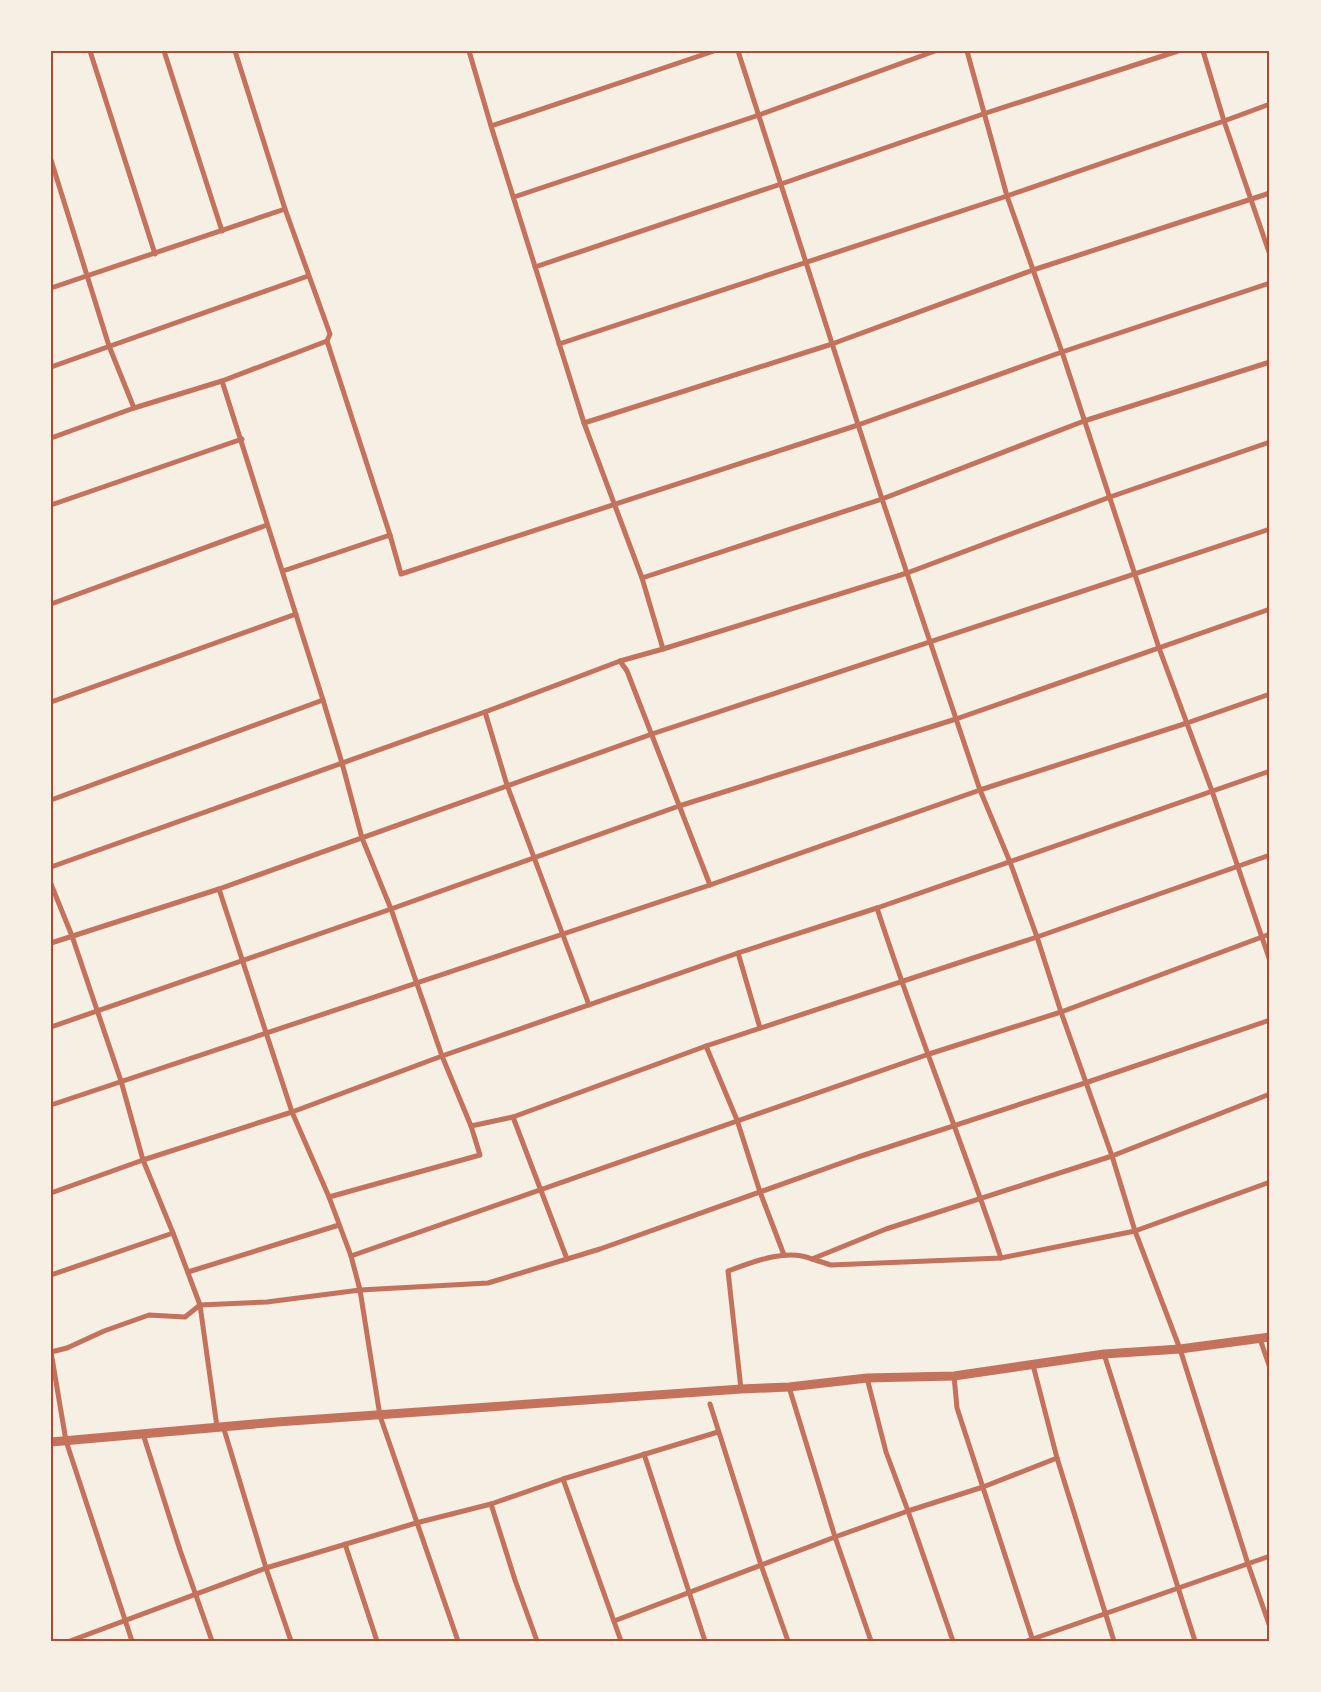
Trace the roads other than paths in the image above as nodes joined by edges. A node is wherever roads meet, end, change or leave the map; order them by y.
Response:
1 (90, 51) edge
2 (164, 51) edge
3 (235, 51) edge
4 (469, 51) edge
5 (714, 51) edge
6 (738, 51) edge
7 (935, 51) edge
8 (967, 51) edge
9 (1178, 51) edge
10 (1203, 51) edge
11 (1270, 104) edge
12 (984, 114) junction
13 (759, 115) junction
14 (1224, 121) junction
15 (491, 126) junction
16 (51, 160) edge
17 (781, 184) junction
18 (1270, 193) edge
19 (1007, 196) junction
20 (514, 197) junction
21 (1251, 200) junction
22 (285, 209) junction
23 (222, 231) junction
24 (154, 254) junction
25 (1270, 255) edge
26 (806, 264) junction
27 (535, 267) junction
28 (1032, 270) junction
29 (88, 274) junction
30 (308, 276) junction
31 (1270, 283) edge
32 (51, 288) edge
33 (327, 341) junction
34 (559, 344) junction
35 (832, 344) junction
36 (109, 346) junction
37 (1062, 352) junction
38 (1270, 362) edge
39 (51, 367) edge
40 (222, 380) junction
41 (134, 408) junction
42 (1084, 421) junction
43 (584, 423) junction
44 (858, 425) junction
45 (51, 438) edge
46 (242, 439) junction
47 (1270, 442) edge
48 (1110, 497) junction
49 (882, 499) junction
50 (51, 505) edge
51 (614, 505) junction
52 (267, 525) junction
53 (1270, 529) edge
54 (390, 535) junction
55 (284, 571) junction
56 (907, 573) junction
57 (1134, 574) junction
58 (642, 578) junction
59 (51, 604) edge
60 (1270, 609) edge
61 (296, 614) junction
62 (930, 642) junction
63 (1159, 648) junction
64 (663, 649) junction
65 (620, 661) junction
66 (1270, 694) edge
67 (323, 700) junction
68 (51, 702) edge
69 (486, 712) junction
70 (956, 719) junction
71 (1187, 723) junction
72 (652, 734) junction
73 (342, 763) junction
74 (1270, 771) edge
75 (507, 785) junction
76 (980, 790) junction
77 (1212, 791) junction
78 (51, 800) edge
79 (679, 806) junction
80 (362, 838) junction
81 (1270, 855) edge
82 (534, 856) junction
83 (1010, 862) junction
84 (1238, 866) junction
85 (51, 867) edge
86 (51, 884) edge
87 (710, 885) junction
88 (219, 889) junction
89 (877, 908) junction
90 (391, 909) junction
91 (564, 934) junction
92 (1270, 934) edge
93 (72, 936) junction
94 (1262, 936) junction
95 (1037, 937) junction
96 (51, 943) edge
97 (738, 952) junction
98 (242, 961) junction
99 (1270, 961) edge
100 (901, 982) junction
101 (416, 983) junction
102 (589, 1005) junction
103 (98, 1011) junction
104 (1061, 1012) junction
105 (1270, 1020) edge
106 (51, 1027) edge
107 (760, 1028) junction
108 (268, 1033) junction
109 (706, 1046) junction
110 (929, 1054) junction
111 (442, 1056) junction
112 (121, 1081) junction
113 (1085, 1083) junction
114 (1270, 1094) edge
115 (51, 1105) edge
116 (292, 1112) junction
117 (513, 1117) junction
118 (737, 1120) junction
119 (471, 1126) junction
120 (954, 1126) junction
121 (1112, 1156) junction
122 (143, 1160) junction
123 (1270, 1182) edge
124 (542, 1189) junction
125 (760, 1192) junction
126 (51, 1193) edge
127 (329, 1197) junction
128 (981, 1197) junction
129 (339, 1225) junction
130 (1135, 1231) junction
131 (173, 1233) junction
132 (784, 1255) junction
133 (351, 1256) junction
134 (1001, 1258) junction
135 (566, 1259) junction
136 (812, 1259) junction
137 (188, 1272) junction
138 (51, 1275) edge
139 (360, 1290) junction
140 (200, 1305) junction
141 (1265, 1338) edge
142 (1180, 1349) junction
143 (51, 1352) edge
144 (1104, 1354) junction
145 (1033, 1365) junction
146 (1270, 1368) edge
147 (954, 1376) junction
148 (868, 1378) junction
149 (789, 1387) junction
150 (741, 1389) junction
151 (710, 1404) dead end
152 (380, 1416) junction
153 (220, 1426) junction
154 (718, 1432) junction
155 (143, 1434) junction
156 (51, 1442) edge
157 (66, 1442) junction
158 (644, 1454) junction
159 (1057, 1458) junction
160 (563, 1479) junction
161 (983, 1487) junction
162 (491, 1504) junction
163 (908, 1510) junction
164 (416, 1523) junction
165 (835, 1537) junction
166 (345, 1544) junction
167 (1270, 1556) edge
168 (1248, 1564) junction
169 (761, 1565) junction
170 (266, 1568) junction
171 (1177, 1588) junction
172 (689, 1592) junction
173 (196, 1594) junction
174 (1105, 1613) junction
175 (126, 1620) junction
176 (614, 1621) junction
177 (1270, 1627) edge
178 (1031, 1640) edge
179 (70, 1641) edge
180 (132, 1641) edge
181 (212, 1641) edge
182 (291, 1641) edge
183 (376, 1641) edge
184 (458, 1641) edge
185 (537, 1641) edge
186 (621, 1641) edge
187 (705, 1641) edge
188 (788, 1641) edge
189 (871, 1641) edge
190 (953, 1641) edge
191 (1114, 1641) edge
192 (1195, 1641) edge

1 - 24 street
2 - 23 street
3 - 22 street
4 - 15 street
5 - 15 street
6 - 13 street
7 - 13 street
8 - 12 street
9 - 12 street
10 - 14 street
11 - 14 street
12 - 17 street
12 - 19 street
13 - 17 street
13 - 20 street
14 - 19 street
14 - 21 street
15 - 20 street
16 - 29 street
17 - 26 street
17 - 27 street
18 - 21 street
19 - 26 street
19 - 28 street
20 - 27 street
21 - 25 street
21 - 28 street
22 - 23 street
22 - 30 street
23 - 24 street
24 - 29 street
26 - 34 street
26 - 35 street
27 - 34 street
28 - 35 street
28 - 37 street
29 - 32 street
29 - 36 street
30 - 33 street
30 - 36 street
31 - 37 street
33 - 40 street
33 - 54 street
34 - 43 street
35 - 43 street
35 - 44 street
36 - 39 street
36 - 41 street
37 - 42 street
37 - 44 street
38 - 42 street
40 - 41 street
40 - 46 street
41 - 45 street
42 - 48 street
42 - 49 street
43 - 51 street
44 - 49 street
44 - 51 street
46 - 50 street
46 - 52 street
47 - 48 street
48 - 56 street
48 - 57 street
49 - 56 street
49 - 58 street
51 - 54 street
51 - 58 street
52 - 55 street
52 - 59 street
53 - 57 street
54 - 55 street
55 - 61 street
56 - 62 street
56 - 64 street
57 - 62 street
57 - 63 street
58 - 64 street
60 - 63 street
61 - 67 street
61 - 68 street
62 - 70 street
62 - 72 street
63 - 70 street
63 - 71 street
64 - 65 street
65 - 69 street
65 - 72 street
66 - 71 street
67 - 73 street
67 - 78 street
69 - 73 street
69 - 75 street
70 - 76 street
70 - 79 street
71 - 76 street
71 - 77 street
72 - 75 street
72 - 79 street
73 - 80 street
73 - 85 street
74 - 77 street
75 - 80 street
75 - 82 street
76 - 83 street
76 - 87 street
77 - 83 street
77 - 84 street
79 - 82 street
79 - 87 street
80 - 88 street
80 - 90 street
81 - 84 street
82 - 90 street
82 - 91 street
83 - 89 street
83 - 95 street
84 - 94 street
84 - 95 street
86 - 93 street
87 - 91 street
88 - 93 street
88 - 98 street
89 - 97 street
89 - 100 street
90 - 98 street
90 - 101 street
91 - 101 street
91 - 102 street
92 - 94 street
93 - 96 street
93 - 103 street
94 - 99 street
94 - 104 street
95 - 100 street
95 - 104 street
97 - 102 street
97 - 107 street
98 - 103 street
98 - 108 street
100 - 107 street
100 - 110 street
101 - 108 street
101 - 111 street
102 - 111 street
103 - 106 street
103 - 112 street
104 - 110 street
104 - 113 street
105 - 113 street
107 - 109 street
108 - 112 street
108 - 116 street
109 - 117 street
109 - 118 street
110 - 118 street
110 - 120 street
111 - 116 street
111 - 119 street
112 - 115 street
112 - 122 street
113 - 120 street
113 - 121 street
114 - 121 street
116 - 122 street
116 - 127 street
117 - 119 street
117 - 124 street
118 - 124 street
118 - 125 street
119 - 127 street
120 - 125 street
120 - 128 street
121 - 128 street
121 - 130 street
122 - 126 street
122 - 131 street
123 - 130 street
124 - 133 street
124 - 135 street
125 - 132 street
125 - 135 street
127 - 129 street
128 - 134 street
128 - 136 street
129 - 133 street
129 - 137 street
130 - 134 street
130 - 142 street
131 - 137 street
131 - 138 street
132 - 136 street
132 - 150 street
133 - 139 street
134 - 136 street
135 - 139 street
137 - 140 street
139 - 140 street
139 - 152 street
140 - 143 street
140 - 153 street
141 - 142 street
141 - 146 street
142 - 144 street
142 - 168 street
143 - 157 street
144 - 145 street
144 - 171 street
145 - 147 street
145 - 159 street
147 - 148 street
147 - 161 street
148 - 149 street
148 - 163 street
149 - 150 street
149 - 165 street
150 - 152 street
151 - 154 street
152 - 153 street
152 - 164 street
153 - 155 street
153 - 170 street
154 - 158 street
154 - 169 street
155 - 157 street
155 - 173 street
156 - 157 street
157 - 175 street
158 - 160 street
158 - 172 street
159 - 161 street
159 - 174 street
160 - 162 street
160 - 176 street
161 - 163 street
161 - 178 street
162 - 164 street
162 - 185 street
163 - 165 street
163 - 190 street
164 - 166 street
164 - 184 street
165 - 169 street
165 - 189 street
166 - 170 street
166 - 183 street
167 - 168 street
168 - 171 street
168 - 177 street
169 - 172 street
169 - 188 street
170 - 173 street
170 - 182 street
171 - 174 street
171 - 192 street
172 - 176 street
172 - 187 street
173 - 175 street
173 - 181 street
174 - 178 street
174 - 191 street
175 - 179 street
175 - 180 street
176 - 186 street

